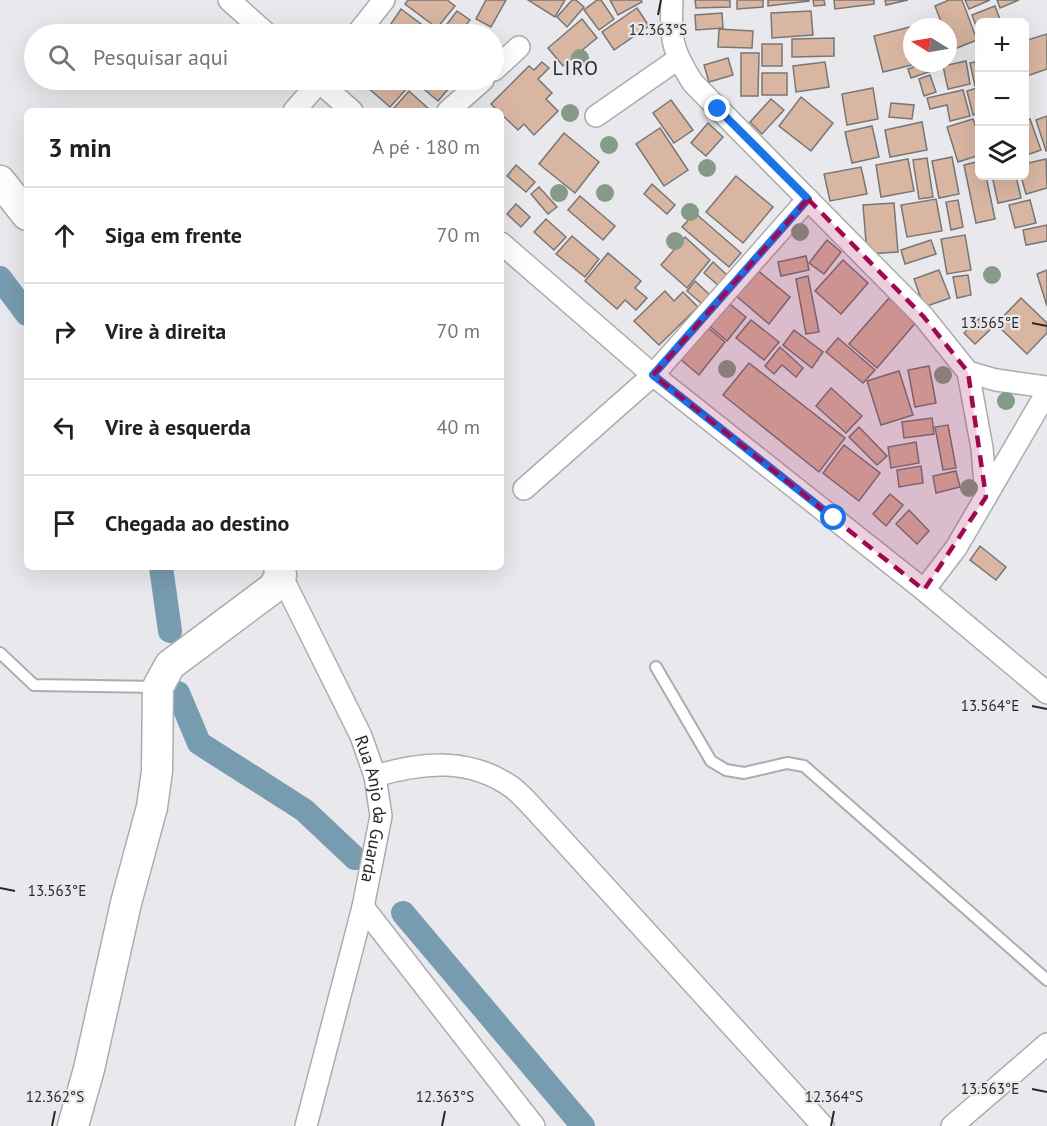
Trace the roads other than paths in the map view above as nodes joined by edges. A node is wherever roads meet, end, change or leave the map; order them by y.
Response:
1 (229, 0) edge
2 (384, 0) edge
3 (672, 0) edge
4 (256, 24) edge
5 (365, 24) edge
6 (519, 47) dead end
7 (678, 59) junction
8 (504, 61) edge
9 (311, 90) edge
10 (330, 90) edge
11 (472, 90) edge
12 (296, 108) edge
13 (349, 108) edge
14 (451, 108) edge
15 (596, 116) dead end
16 (0, 181) edge
17 (808, 199) junction
18 (24, 211) edge
19 (504, 246) edge
20 (968, 372) junction
21 (653, 375) junction
22 (1047, 387) edge
23 (1047, 392) edge
24 (524, 489) dead end
25 (986, 497) junction
26 (280, 571) edge
27 (924, 590) junction
28 (0, 653) edge
29 (656, 667) dead end
30 (158, 687) junction
31 (1047, 693) edge
32 (375, 776) junction
33 (363, 907) junction
34 (1047, 980) edge
35 (1047, 1044) edge
36 (74, 1126) edge
37 (306, 1126) edge
38 (534, 1126) edge
39 (823, 1126) edge
40 (952, 1126) edge

1 - 4 street
2 - 5 street
3 - 7 street
6 - 8 street
7 - 15 street
7 - 17 street
9 - 12 street
10 - 13 street
11 - 14 street
16 - 18 street
17 - 20 street
17 - 21 street
19 - 21 street
20 - 22 street
20 - 25 street
21 - 24 street
21 - 27 street
23 - 25 street
25 - 27 street
26 - 30 street
26 - 32 street, Rua Anjo da Guarda
27 - 31 street
28 - 30 lane
29 - 34 lane
30 - 36 street
32 - 33 street, Rua Anjo da Guarda
32 - 39 street
33 - 37 street, Rua Anjo da Guarda
33 - 38 street
35 - 40 street

